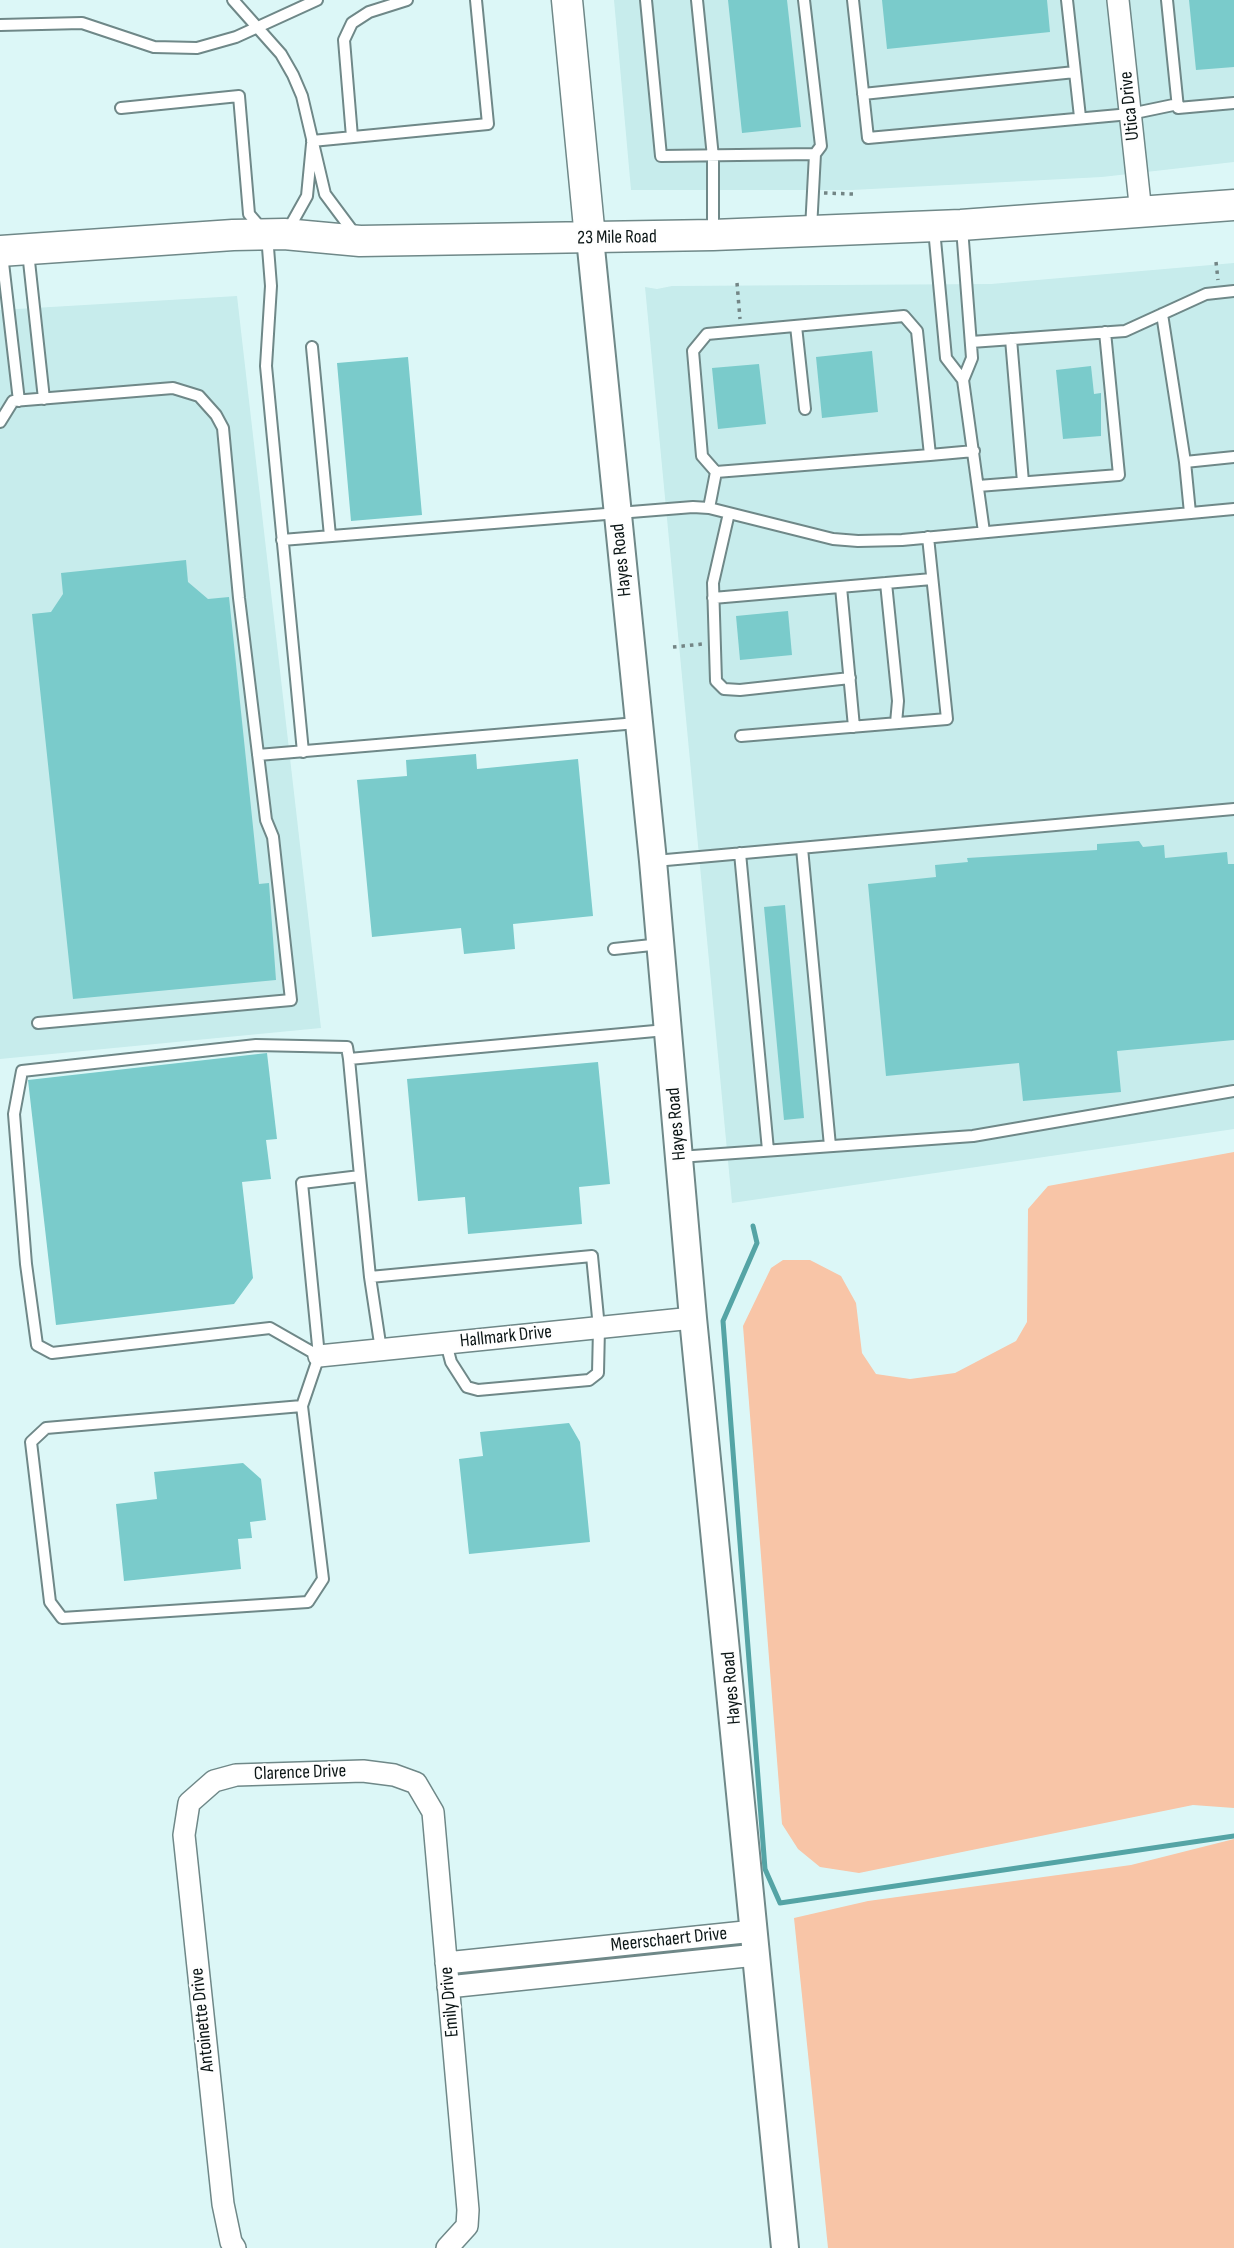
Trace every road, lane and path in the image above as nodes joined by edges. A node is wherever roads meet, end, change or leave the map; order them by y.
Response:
1 (233, 0) edge
2 (317, 0) edge
3 (407, 0) edge
4 (475, 0) edge
5 (567, 0) edge
6 (646, 0) edge
7 (697, 0) edge
8 (804, 0) edge
9 (853, 0) edge
10 (1067, 0) edge
11 (1118, 0) edge
12 (1167, 0) edge
13 (374, 5) edge
14 (0, 24) edge
15 (256, 28) junction
16 (1075, 72) junction
17 (863, 94) junction
18 (1234, 103) edge
19 (1178, 104) junction
20 (121, 108) dead end
21 (1130, 114) junction
22 (1080, 117) junction
23 (352, 137) junction
24 (312, 141) junction
25 (816, 154) junction
26 (713, 157) junction
27 (813, 194) junction
28 (853, 194) dead end
29 (1234, 205) edge
30 (1141, 213) junction
31 (947, 226) junction
32 (811, 232) junction
33 (276, 234) junction
34 (713, 235) junction
35 (590, 239) junction
36 (360, 241) junction
37 (10, 251) edge
38 (1216, 262) dead end
39 (737, 283) dead end
40 (1219, 290) junction
41 (1234, 291) edge
42 (1162, 314) junction
43 (796, 326) junction
44 (741, 331) junction
45 (1105, 332) junction
46 (1011, 339) junction
47 (971, 342) junction
48 (312, 347) dead end
49 (963, 380) junction
50 (44, 399) junction
51 (19, 401) junction
52 (805, 409) dead end
53 (0, 422) edge
54 (974, 451) junction
55 (930, 455) junction
56 (1234, 457) edge
57 (1185, 462) junction
58 (716, 472) junction
59 (1023, 482) junction
60 (978, 485) junction
61 (709, 508) junction
62 (1234, 509) edge
63 (617, 513) junction
64 (729, 513) junction
65 (1190, 513) junction
66 (984, 532) junction
67 (330, 536) junction
68 (928, 537) junction
69 (282, 540) junction
70 (932, 579) junction
71 (886, 583) junction
72 (841, 587) junction
73 (713, 598) junction
74 (713, 642) junction
75 (673, 647) dead end
76 (849, 678) junction
77 (637, 723) junction
78 (896, 723) junction
79 (854, 727) junction
80 (741, 736) dead end
81 (303, 752) junction
82 (258, 755) junction
83 (1234, 809) edge
84 (802, 848) junction
85 (740, 853) junction
86 (653, 861) junction
87 (661, 944) junction
88 (614, 949) dead end
89 (38, 1023) dead end
90 (669, 1030) junction
91 (349, 1059) junction
92 (1234, 1091) edge
93 (830, 1146) junction
94 (768, 1150) junction
95 (679, 1157) junction
96 (360, 1176) junction
97 (370, 1277) junction
98 (693, 1318) junction
99 (599, 1328) junction
100 (446, 1343) junction
101 (381, 1350) junction
102 (319, 1356) junction
103 (302, 1406) junction
104 (433, 1812) joint
105 (184, 1835) joint
106 (755, 1942) junction
107 (584, 1948) junction
108 (446, 1963) junction
109 (587, 1973) junction
110 (449, 1987) junction
111 (235, 2248) edge
112 (447, 2248) edge
113 (785, 2248) edge

1 - 15 lane
2 - 15 lane
3 - 13 lane
4 - 23 lane
5 - 35 main road, Hayes Road
6 - 26 lane
7 - 26 lane
8 - 25 lane
9 - 17 lane
10 - 16 lane
11 - 21 street, Utica Drive
12 - 19 lane
13 - 23 lane
14 - 15 lane
15 - 24 lane
16 - 17 lane
16 - 22 lane
17 - 22 lane
18 - 19 lane
19 - 21 lane
20 - 33 lane
21 - 22 lane
21 - 30 street, Utica Drive
23 - 24 lane
24 - 33 lane
24 - 36 lane
25 - 26 lane
25 - 27 lane
26 - 34 lane
27 - 28 path
27 - 32 lane
29 - 30 main road, 23 Mile Road
30 - 31 main road, 23 Mile Road
31 - 32 main road, 23 Mile Road
31 - 47 lane
31 - 49 lane
32 - 34 main road, 23 Mile Road
33 - 36 main road, 23 Mile Road
33 - 37 main road, 23 Mile Road
33 - 69 lane
34 - 35 main road, 23 Mile Road
35 - 36 main road, 23 Mile Road
35 - 63 street, Hayes Road
37 - 50 lane
37 - 51 lane
38 - 40 path
39 - 44 path
40 - 41 lane
40 - 42 lane
42 - 45 lane
42 - 57 lane
43 - 44 lane
43 - 52 lane
43 - 55 lane
44 - 58 lane
45 - 46 lane
45 - 59 lane
46 - 47 lane
46 - 59 lane
47 - 49 lane
48 - 67 lane
49 - 54 lane
50 - 51 lane
50 - 82 lane
51 - 53 lane
54 - 55 lane
54 - 60 lane
55 - 58 lane
56 - 57 lane
57 - 65 lane
58 - 61 lane
59 - 60 lane
60 - 66 lane
61 - 63 lane
61 - 64 lane
62 - 65 lane
63 - 67 lane
63 - 77 street, Hayes Road
64 - 68 lane
64 - 73 lane
65 - 66 lane
66 - 68 lane
67 - 69 lane
68 - 70 lane
69 - 81 lane
70 - 71 lane
70 - 78 lane
71 - 72 lane
71 - 78 lane
72 - 73 lane
72 - 76 lane
73 - 74 lane
74 - 75 path
74 - 76 lane
76 - 79 lane
77 - 81 lane
77 - 86 street, Hayes Road
78 - 79 lane
79 - 80 lane
81 - 82 lane
82 - 89 lane
83 - 84 lane
84 - 85 lane
84 - 93 lane
85 - 86 lane
85 - 94 lane
86 - 87 street, Hayes Road
87 - 88 lane
87 - 90 street, Hayes Road
90 - 91 lane
90 - 95 street, Hayes Road
91 - 96 lane
91 - 102 lane
92 - 93 lane
93 - 94 lane
94 - 95 lane
95 - 98 street, Hayes Road
96 - 97 lane
96 - 102 lane
97 - 99 lane
97 - 101 lane
98 - 99 street, Hallmark Drive
98 - 106 street, Hayes Road
99 - 100 street, Hallmark Drive
99 - 100 lane
100 - 101 street, Hallmark Drive
101 - 102 street, Hallmark Drive
102 - 103 lane
103 - 103 lane
104 - 105 street, Clarence Drive
104 - 108 street, Emily Drive
105 - 111 street, Antoinette Drive
106 - 107 street, Meerschaert Drive
106 - 109 street, Meerschaert Drive
106 - 113 street, Hayes Road
107 - 108 street, Meerschaert Drive
107 - 109 street, Meerschaert Drive
108 - 110 street, Emily Drive
109 - 110 street, Meerschaert Drive
110 - 112 street, Emily Drive

